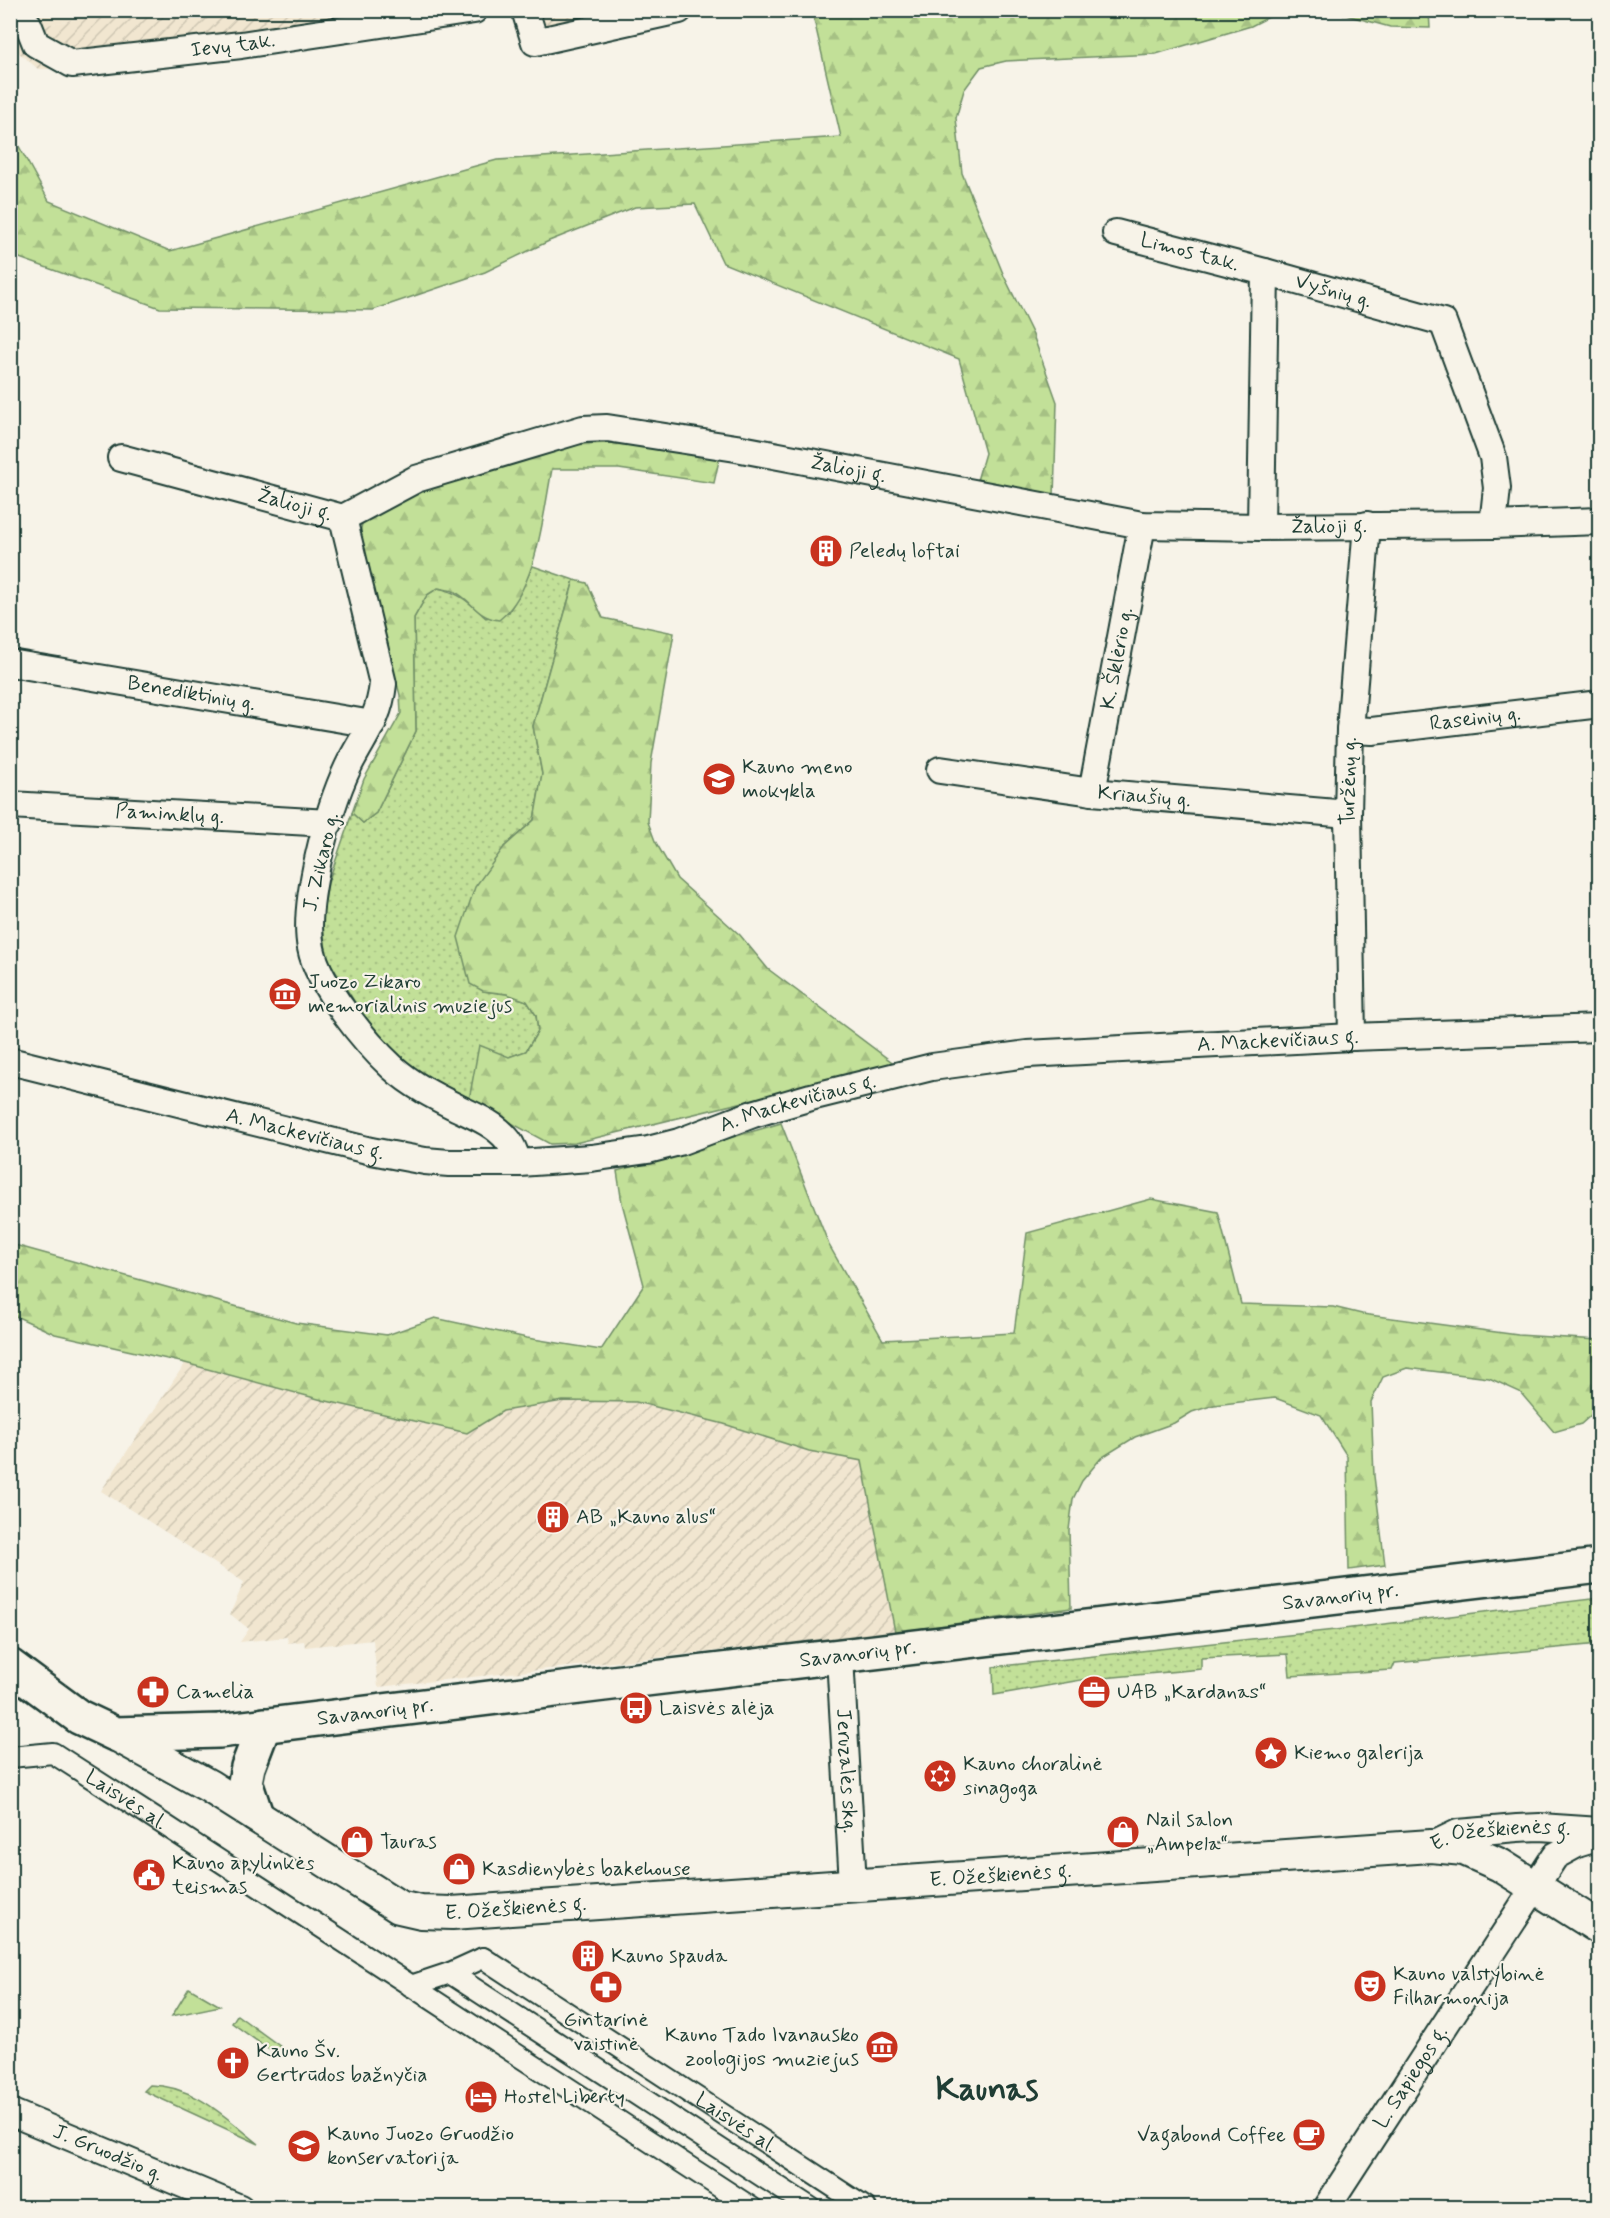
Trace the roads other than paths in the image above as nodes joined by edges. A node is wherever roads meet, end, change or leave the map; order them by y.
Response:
1 (474, 10) edge
2 (525, 10) edge
3 (680, 10) edge
4 (10, 16) edge
5 (1116, 233) dead end
6 (1265, 272) junction
7 (121, 458) dead end
8 (343, 518) junction
9 (1599, 521) edge
10 (1142, 525) junction
11 (1367, 525) junction
12 (1493, 525) junction
13 (1261, 527) junction
14 (10, 663) edge
15 (1599, 704) edge
16 (372, 724) junction
17 (1350, 730) junction
18 (940, 770) dead end
19 (1092, 792) junction
20 (10, 805) edge
21 (1348, 813) junction
22 (329, 823) junction
23 (1599, 1028) edge
24 (1352, 1037) junction
25 (10, 1061) edge
26 (519, 1163) junction
27 (1599, 1566) edge
28 (840, 1656) junction
29 (10, 1666) edge
30 (264, 1725) junction
31 (115, 1734) junction
32 (10, 1757) edge
33 (256, 1815) junction
34 (1599, 1831) edge
35 (1599, 1837) edge
36 (1431, 1846) junction
37 (853, 1884) junction
38 (1534, 1886) junction
39 (1599, 1928) edge
40 (483, 1958) junction
41 (450, 1973) junction
42 (411, 1986) junction
43 (474, 1989) junction
44 (466, 2022) junction
45 (10, 2112) edge
46 (861, 2206) edge
47 (240, 2208) edge
48 (752, 2208) edge
49 (811, 2208) edge
50 (1326, 2208) edge

1 - 4 street, Ievų tak.
2 - 3 street
5 - 6 street, Limos tak.
6 - 12 street, Vyšnių g.
6 - 13 street, Vyšnių g.
7 - 8 street, Žalioji g.
8 - 10 street, Žalioji g.
8 - 16 street, J. Zikaro g.
9 - 12 street, Žalioji g.
10 - 13 street, Žalioji g.
10 - 19 street, K. Šklėrio g.
11 - 12 street, Žalioji g.
11 - 13 street, Žalioji g.
11 - 17 street, Turžėnų g.
14 - 16 street, Benediktinių g.
15 - 17 street, Raseinių g.
16 - 22 street, J. Zikaro g.
17 - 21 street, Turžėnų g.
18 - 19 street, Kriaušių g.
19 - 21 street, Kriaušių g.
20 - 22 street, Paminklų g.
21 - 24 street, Turžėnų g.
22 - 26 street, J. Zikaro g.
23 - 24 street, A. Mackevičiaus g.
24 - 26 street, A. Mackevičiaus g.
25 - 26 street, A. Mackevičiaus g.
27 - 28 main road, Savanorių pr.
28 - 30 main road, Savanorių pr.
28 - 37 street, Jeruzalės skg.
29 - 31 main road
30 - 31 main road, Savanorių pr.
30 - 33 main road
31 - 33 street
32 - 42 street, Laisvės al.
33 - 37 street, E. Ožeškienės g.
34 - 36 street, E. Ožeškienės g.
35 - 38 street, E. Ožeškienės g.
36 - 37 street, E. Ožeškienės g.
36 - 38 street
38 - 39 street
38 - 50 street, L. Sapiegos g.
40 - 41 street
40 - 43 street
40 - 46 street, Laisvės al.
41 - 42 street
41 - 43 street, Laisvės al.
42 - 44 street, Laisvės al.
43 - 44 street
43 - 49 street, Laisvės al.
44 - 48 street, Laisvės al.
45 - 47 street, J. Gruodžio g.

